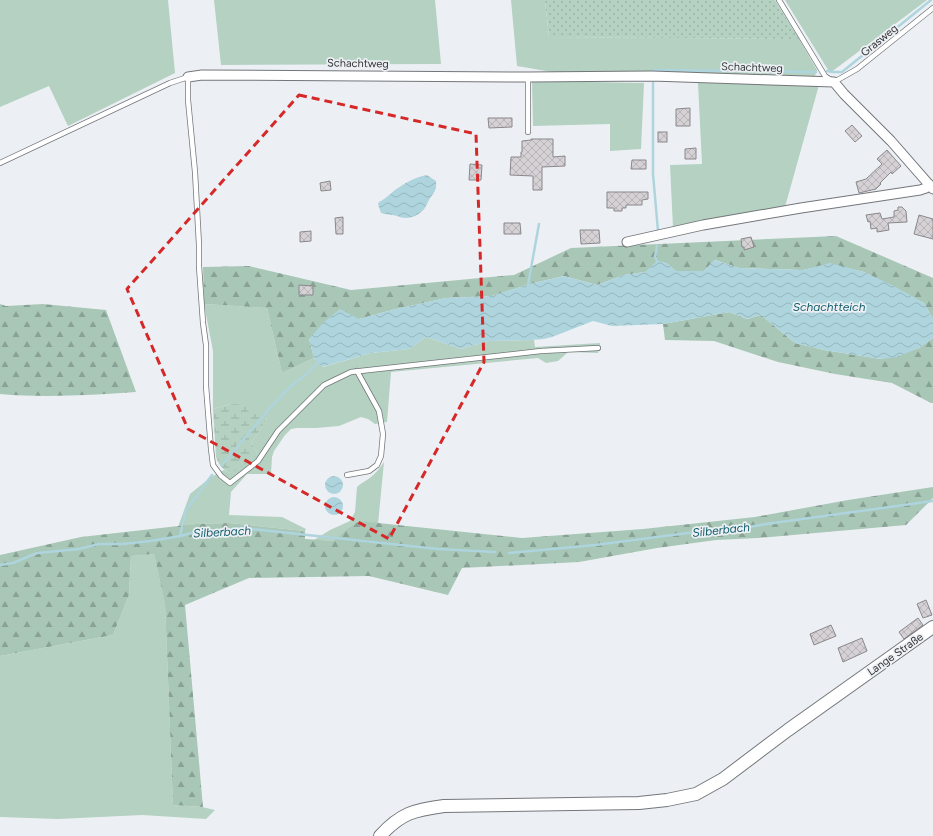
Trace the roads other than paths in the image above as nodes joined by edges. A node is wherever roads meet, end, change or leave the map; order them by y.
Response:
1 (779, 0) edge
2 (933, 8) edge
3 (188, 77) junction
4 (528, 77) junction
5 (834, 82) junction
6 (528, 132) dead end
7 (0, 163) edge
8 (931, 187) edge
9 (627, 242) dead end
10 (591, 343) dead end
11 (587, 348) junction
12 (598, 348) dead end
13 (357, 371) junction
14 (347, 475) dead end
15 (933, 627) edge
16 (380, 836) edge

1 - 5 lane
2 - 5 lane, Grasweg
3 - 4 street, Schachtweg
3 - 7 lane
3 - 13 lane
4 - 5 street, Schachtweg
4 - 6 lane
5 - 8 street
8 - 9 street
10 - 11 lane
11 - 12 lane
11 - 13 lane
13 - 14 lane
15 - 16 street, Lange Straße

